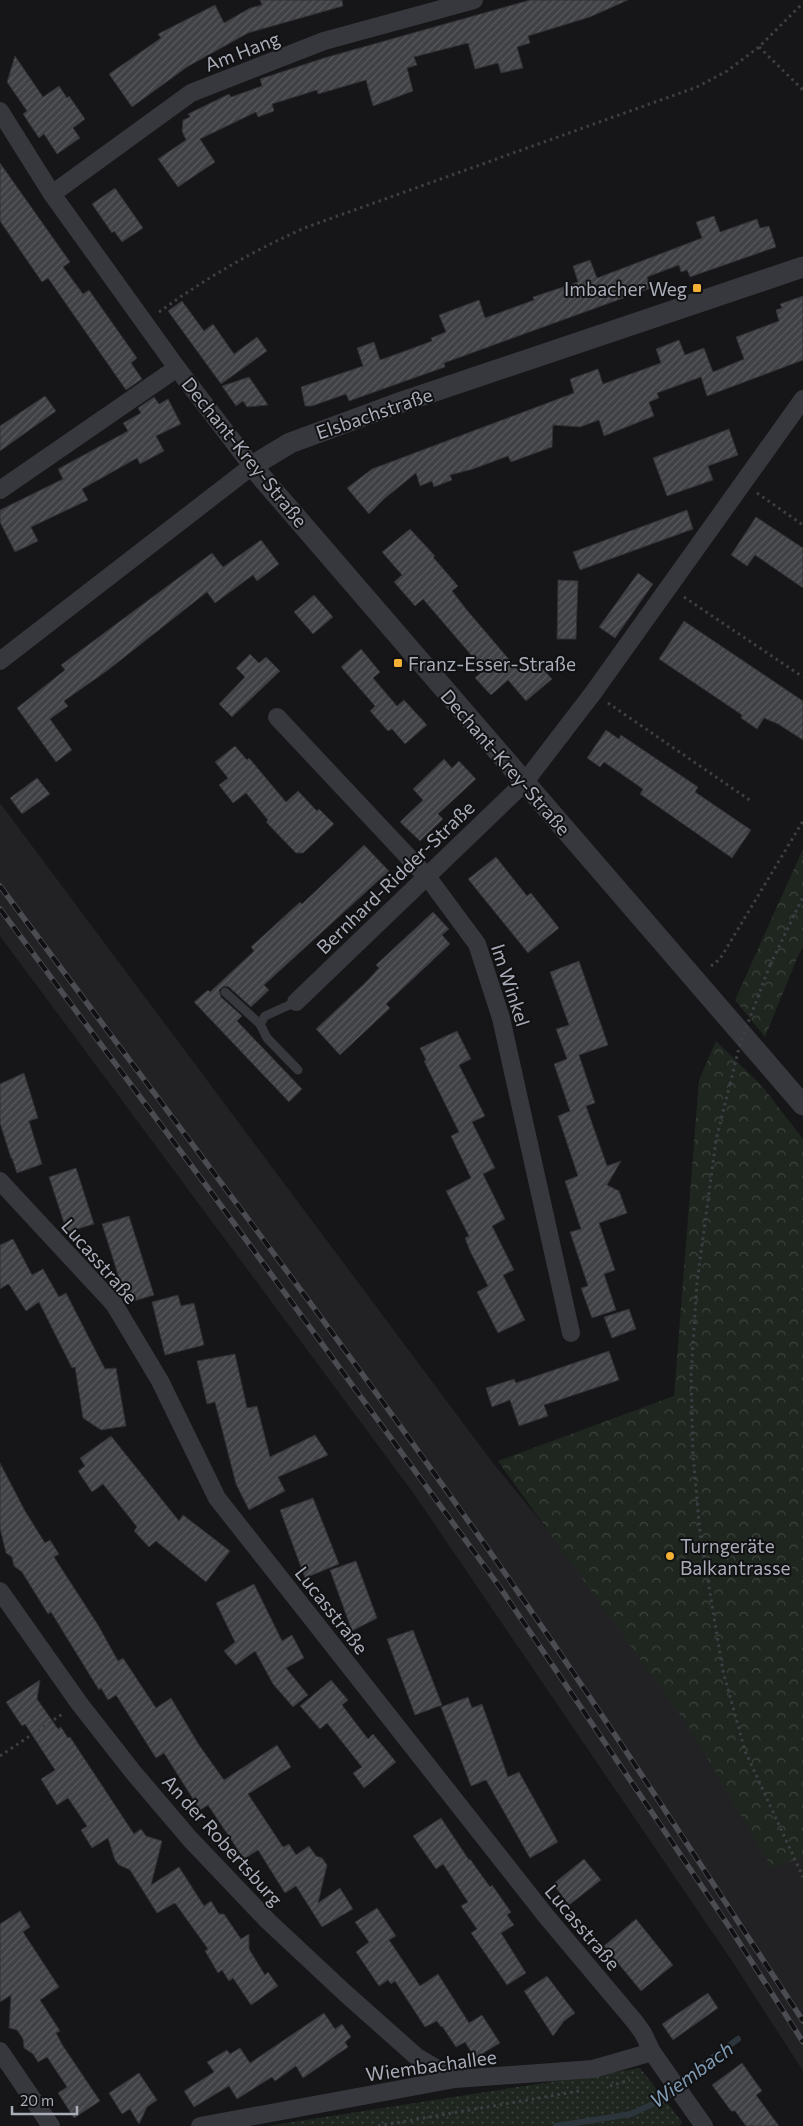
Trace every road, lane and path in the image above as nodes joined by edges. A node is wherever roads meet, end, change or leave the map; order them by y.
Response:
1 (474, 0) edge
2 (803, 3) edge
3 (759, 47) junction
4 (803, 90) edge
5 (0, 110) edge
6 (52, 194) junction
7 (803, 266) edge
8 (144, 322) junction
9 (177, 368) junction
10 (803, 399) edge
11 (252, 466) junction
12 (742, 483) junction
13 (0, 490) edge
14 (803, 525) edge
15 (669, 587) junction
16 (0, 661) edge
17 (803, 677) edge
18 (593, 693) junction
19 (277, 717) dead end
20 (524, 783) junction
21 (751, 801) dead end
22 (803, 821) edge
23 (426, 876) junction
24 (803, 897) edge
25 (720, 959) dead end
26 (225, 992) dead end
27 (296, 1002) joint
28 (260, 1024) junction
29 (298, 1070) dead end
30 (803, 1105) edge
31 (0, 1181) edge
32 (571, 1333) dead end
33 (0, 1590) edge
34 (79, 1703) junction
35 (0, 1756) edge
36 (803, 1877) edge
37 (0, 2050) edge
38 (657, 2060) junction
39 (455, 2079) junction
40 (602, 2088) dead end
41 (583, 2091) dead end
42 (703, 2125) edge
43 (51, 2126) edge
44 (200, 2126) edge
45 (378, 2126) edge

1 - 6 street, Am Hang
2 - 3 path
3 - 4 path
3 - 8 path
5 - 6 street, Dechant-Krey-Straße
6 - 8 street, Dechant-Krey-Straße
7 - 11 street, Elsbachstraße
8 - 9 street, Dechant-Krey-Straße
9 - 11 street, Dechant-Krey-Straße
9 - 13 street, Dechant-Krey-Straße
10 - 12 street
11 - 16 street, Elsbachstraße
11 - 20 street, Dechant-Krey-Straße
12 - 14 path
12 - 15 street
15 - 17 path
15 - 18 street
18 - 20 street
18 - 21 path
19 - 23 street, Im Winkel
20 - 23 street, Bernhard-Ridder-Straße
20 - 30 street, Dechant-Krey-Straße
22 - 25 path
23 - 27 street, Bernhard-Ridder-Straße
23 - 32 street, Im Winkel
24 - 36 path, bridge
26 - 28 lane
27 - 28 lane
28 - 29 lane
31 - 38 street, Lucasstraße
33 - 34 street, An der Robertsburg
34 - 35 path
34 - 39 street, An der Robertsburg
37 - 43 street
38 - 39 street, Wiembachallee
38 - 40 path
38 - 42 street, Lucasstraße
39 - 44 street, Wiembachallee
41 - 45 path

